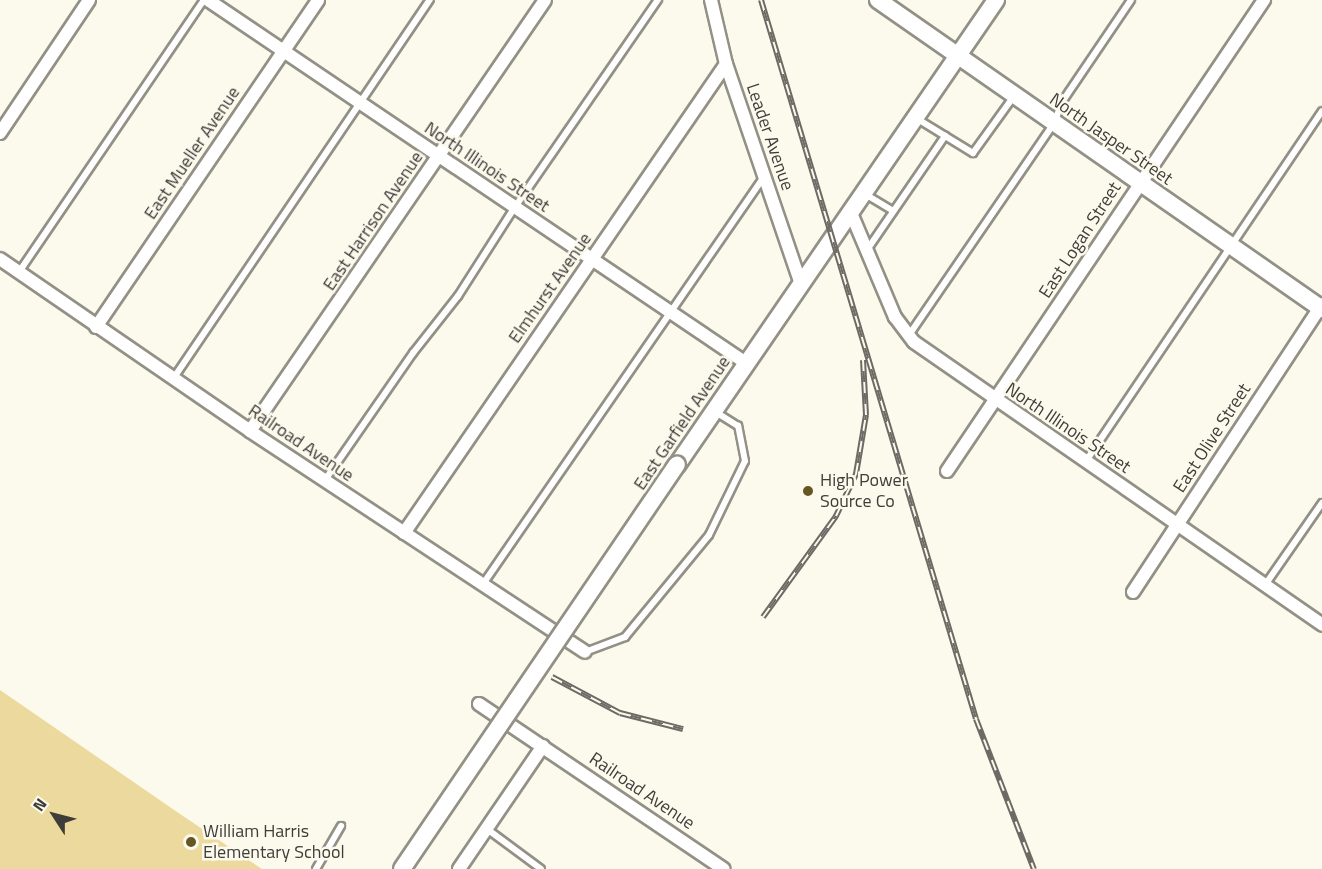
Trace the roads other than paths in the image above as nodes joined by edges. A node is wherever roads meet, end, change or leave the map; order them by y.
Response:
1 (90, 0) edge
2 (206, 0) edge
3 (318, 0) edge
4 (430, 0) edge
5 (545, 0) edge
6 (658, 0) edge
7 (711, 0) edge
8 (878, 0) edge
9 (996, 0) edge
10 (1131, 0) edge
11 (1264, 0) edge
12 (283, 52) junction
13 (958, 56) junction
14 (726, 64) junction
15 (1014, 95) junction
16 (360, 103) junction
17 (1322, 111) edge
18 (916, 118) junction
19 (1054, 123) junction
20 (0, 133) edge
21 (945, 136) junction
22 (440, 156) junction
23 (765, 176) junction
24 (1140, 183) junction
25 (864, 193) junction
26 (515, 207) junction
27 (893, 212) junction
28 (851, 213) junction
29 (1232, 246) junction
30 (869, 247) junction
31 (0, 259) edge
32 (591, 260) junction
33 (19, 272) junction
34 (801, 284) junction
35 (1321, 307) edge
36 (669, 312) junction
37 (96, 327) junction
38 (909, 335) junction
39 (746, 363) junction
40 (173, 379) junction
41 (996, 401) junction
42 (714, 410) junction
43 (250, 431) junction
44 (1085, 461) junction
45 (947, 471) dead end
46 (325, 481) junction
47 (1322, 503) edge
48 (1177, 524) junction
49 (404, 533) junction
50 (482, 585) junction
51 (1265, 585) junction
52 (1133, 592) dead end
53 (1322, 625) edge
54 (585, 652) joint
55 (479, 704) dead end
56 (543, 746) junction
57 (341, 826) dead end
58 (487, 828) junction
59 (316, 869) edge
60 (402, 869) edge
61 (459, 869) edge
62 (541, 869) edge
63 (724, 869) edge

1 - 20 street
2 - 12 street, North Illinois Street
2 - 33 lane
3 - 12 street, East Mueller Avenue
4 - 16 lane
5 - 22 street, East Harrison Avenue
6 - 26 lane
7 - 14 street, Leader Avenue
8 - 13 street, North Jasper Street
9 - 13 street, East Garfield Avenue
10 - 19 lane
11 - 24 street, East Logan Street
12 - 16 street, North Illinois Street
12 - 37 street, East Mueller Avenue
13 - 15 street, North Jasper Street
13 - 18 street, East Garfield Avenue
14 - 23 street, Leader Avenue
14 - 32 street, Elmhurst Avenue
15 - 19 street, North Jasper Street
15 - 21 lane
16 - 22 street, North Illinois Street
16 - 40 lane
17 - 29 lane
18 - 21 lane
18 - 25 street, East Garfield Avenue
19 - 24 street, North Jasper Street
19 - 38 lane
21 - 27 lane
22 - 26 street, North Illinois Street
22 - 43 street, East Harrison Avenue
23 - 34 street, Leader Avenue
23 - 36 lane
24 - 29 street, North Jasper Street
24 - 41 street, East Logan Street
25 - 27 lane
25 - 28 street, East Garfield Avenue
26 - 32 street, North Illinois Street
26 - 46 lane
27 - 30 lane
28 - 30 street, North Illinois Street
28 - 34 street, East Garfield Avenue
29 - 35 street, North Jasper Street
29 - 44 lane
30 - 38 street, North Illinois Street
31 - 33 street, Railroad Avenue
32 - 36 street, North Illinois Street
32 - 49 street, Elmhurst Avenue
33 - 37 street, Railroad Avenue
34 - 39 street, East Garfield Avenue
35 - 48 street, East Olive Street
36 - 39 street, North Illinois Street
36 - 50 lane
37 - 40 street, Railroad Avenue
38 - 41 street, North Illinois Street
39 - 42 street, East Garfield Avenue
40 - 43 street, Railroad Avenue
41 - 44 street, North Illinois Street
41 - 45 street, East Logan Street
42 - 54 lane
42 - 60 street, East Garfield Avenue, bridge
43 - 46 street, Railroad Avenue
44 - 48 street, North Illinois Street
46 - 49 street, Railroad Avenue
47 - 51 lane
48 - 51 street, North Illinois Street
48 - 52 street, East Olive Street
49 - 50 street, Railroad Avenue
50 - 54 street, Railroad Avenue
51 - 53 street, North Illinois Street
55 - 56 street, Railroad Avenue
56 - 58 street
56 - 63 street, Railroad Avenue
57 - 59 lane
58 - 61 street
58 - 62 lane

